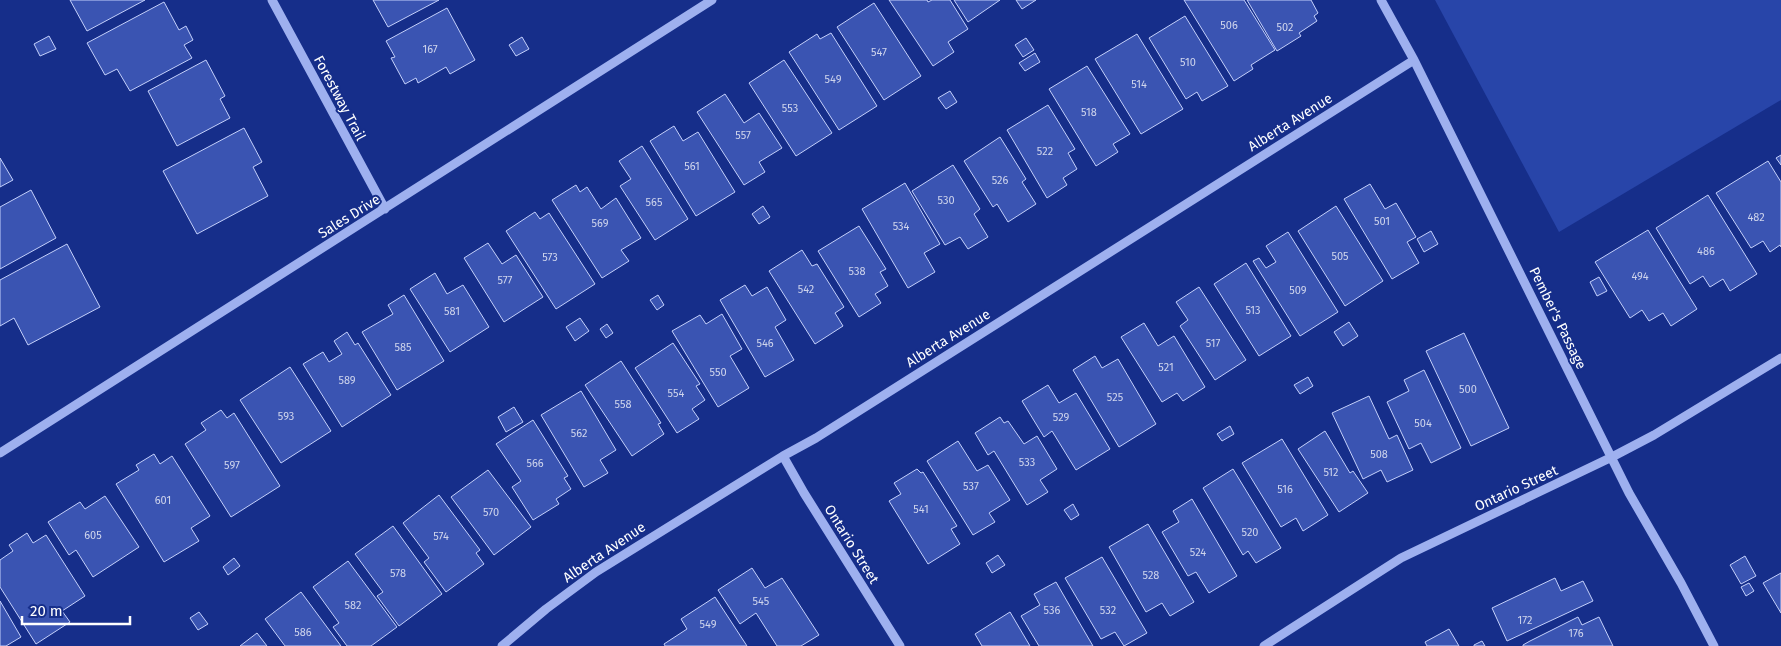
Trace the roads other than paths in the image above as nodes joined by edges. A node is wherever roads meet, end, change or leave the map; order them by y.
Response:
1 (272, 0) edge
2 (712, 0) edge
3 (1381, 0) edge
4 (1414, 60) junction
5 (385, 209) junction
6 (1781, 358) edge
7 (0, 453) edge
8 (783, 456) junction
9 (1612, 457) junction
10 (502, 646) edge
11 (900, 646) edge
12 (1264, 646) edge
13 (1714, 646) edge

1 - 5 street, Forestway Trail
2 - 5 street, Sales Drive
3 - 4 street, Pember's Passage
4 - 8 street, Alberta Avenue
4 - 9 street, Pember's Passage
5 - 7 street, Sales Drive
6 - 9 street, Ontario Street
8 - 10 street, Alberta Avenue
8 - 11 street, Ontario Street
9 - 12 street, Ontario Street
9 - 13 street, Pember's Passage

